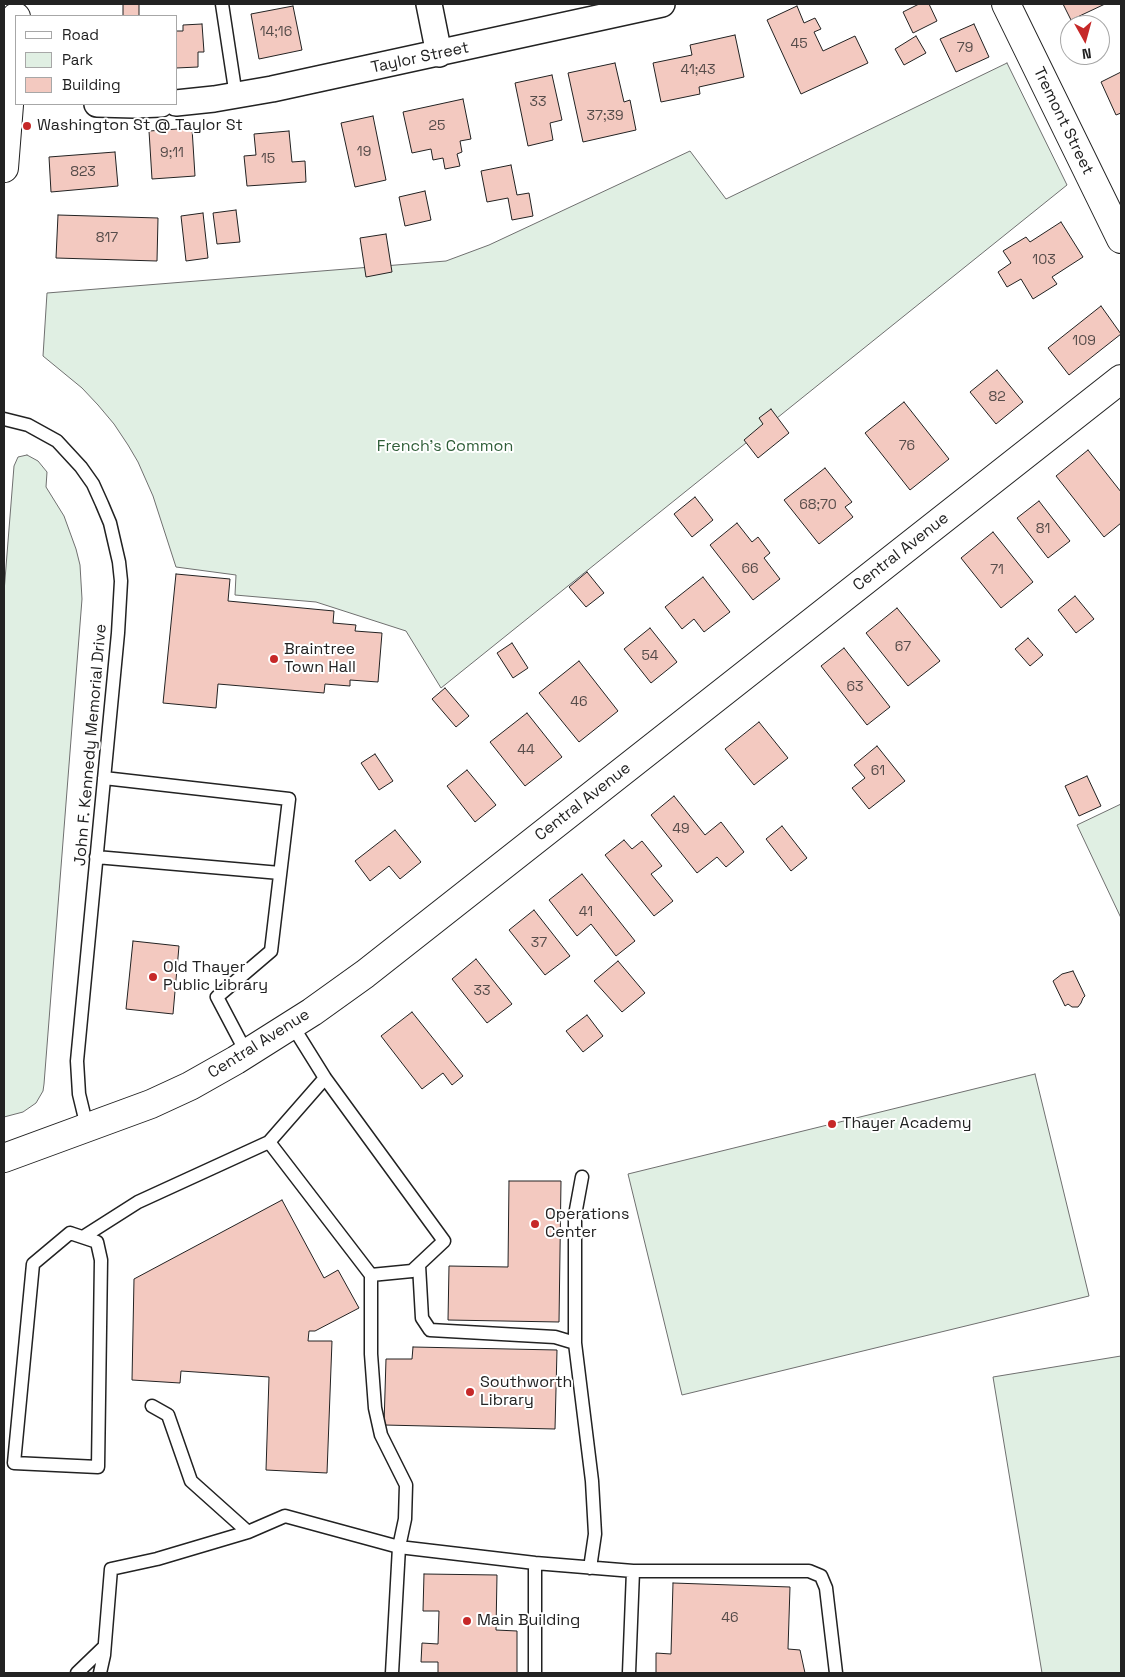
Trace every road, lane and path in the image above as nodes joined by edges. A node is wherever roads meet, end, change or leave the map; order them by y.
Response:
1 (222, 4) edge
2 (429, 4) edge
3 (662, 4) edge
4 (1006, 4) edge
5 (15, 30) edge
6 (439, 54) junction
7 (236, 96) junction
8 (10, 98) edge
9 (178, 103) edge
10 (4, 168) edge
11 (1121, 239) edge
12 (1121, 379) edge
13 (4, 419) edge
14 (104, 778) junction
15 (96, 857) junction
16 (280, 873) junction
17 (292, 1025) junction
18 (247, 1054) junction
19 (325, 1078) junction
20 (87, 1127) junction
21 (269, 1142) junction
22 (4, 1158) edge
23 (582, 1177) dead end
24 (83, 1237) junction
25 (419, 1265) junction
26 (371, 1274) junction
27 (575, 1343) junction
28 (152, 1406) dead end
29 (248, 1532) junction
30 (399, 1547) junction
31 (535, 1563) junction
32 (590, 1568) junction
33 (633, 1571) junction
34 (104, 1647) junction
35 (77, 1673) edge
36 (100, 1673) edge
37 (392, 1673) edge
38 (535, 1673) edge
39 (629, 1673) edge
40 (836, 1673) edge

1 - 7 lane
2 - 6 street
3 - 6 street, Taylor Street
4 - 11 main road, Tremont Street
5 - 8 main road
6 - 7 street, Taylor Street
7 - 9 street, Taylor Street
8 - 10 main road
12 - 17 main road, Central Avenue
13 - 14 lane, John F. Kennedy Memorial Drive
14 - 15 lane, John F. Kennedy Memorial Drive
14 - 16 lane
15 - 16 lane
15 - 20 lane, John F. Kennedy Memorial Drive
16 - 18 lane
17 - 18 main road, Central Avenue
17 - 19 lane
18 - 20 main road, Central Avenue
19 - 21 lane
19 - 25 lane
20 - 22 main road, Central Avenue
21 - 24 lane
21 - 26 lane
23 - 27 lane
24 - 24 lane
25 - 26 lane
25 - 27 lane
26 - 30 lane
27 - 32 lane
28 - 29 lane
29 - 30 lane
29 - 34 lane
30 - 31 lane
30 - 37 lane
31 - 32 lane
31 - 38 lane
32 - 33 lane
33 - 39 lane
33 - 40 lane
34 - 35 lane
34 - 36 lane

